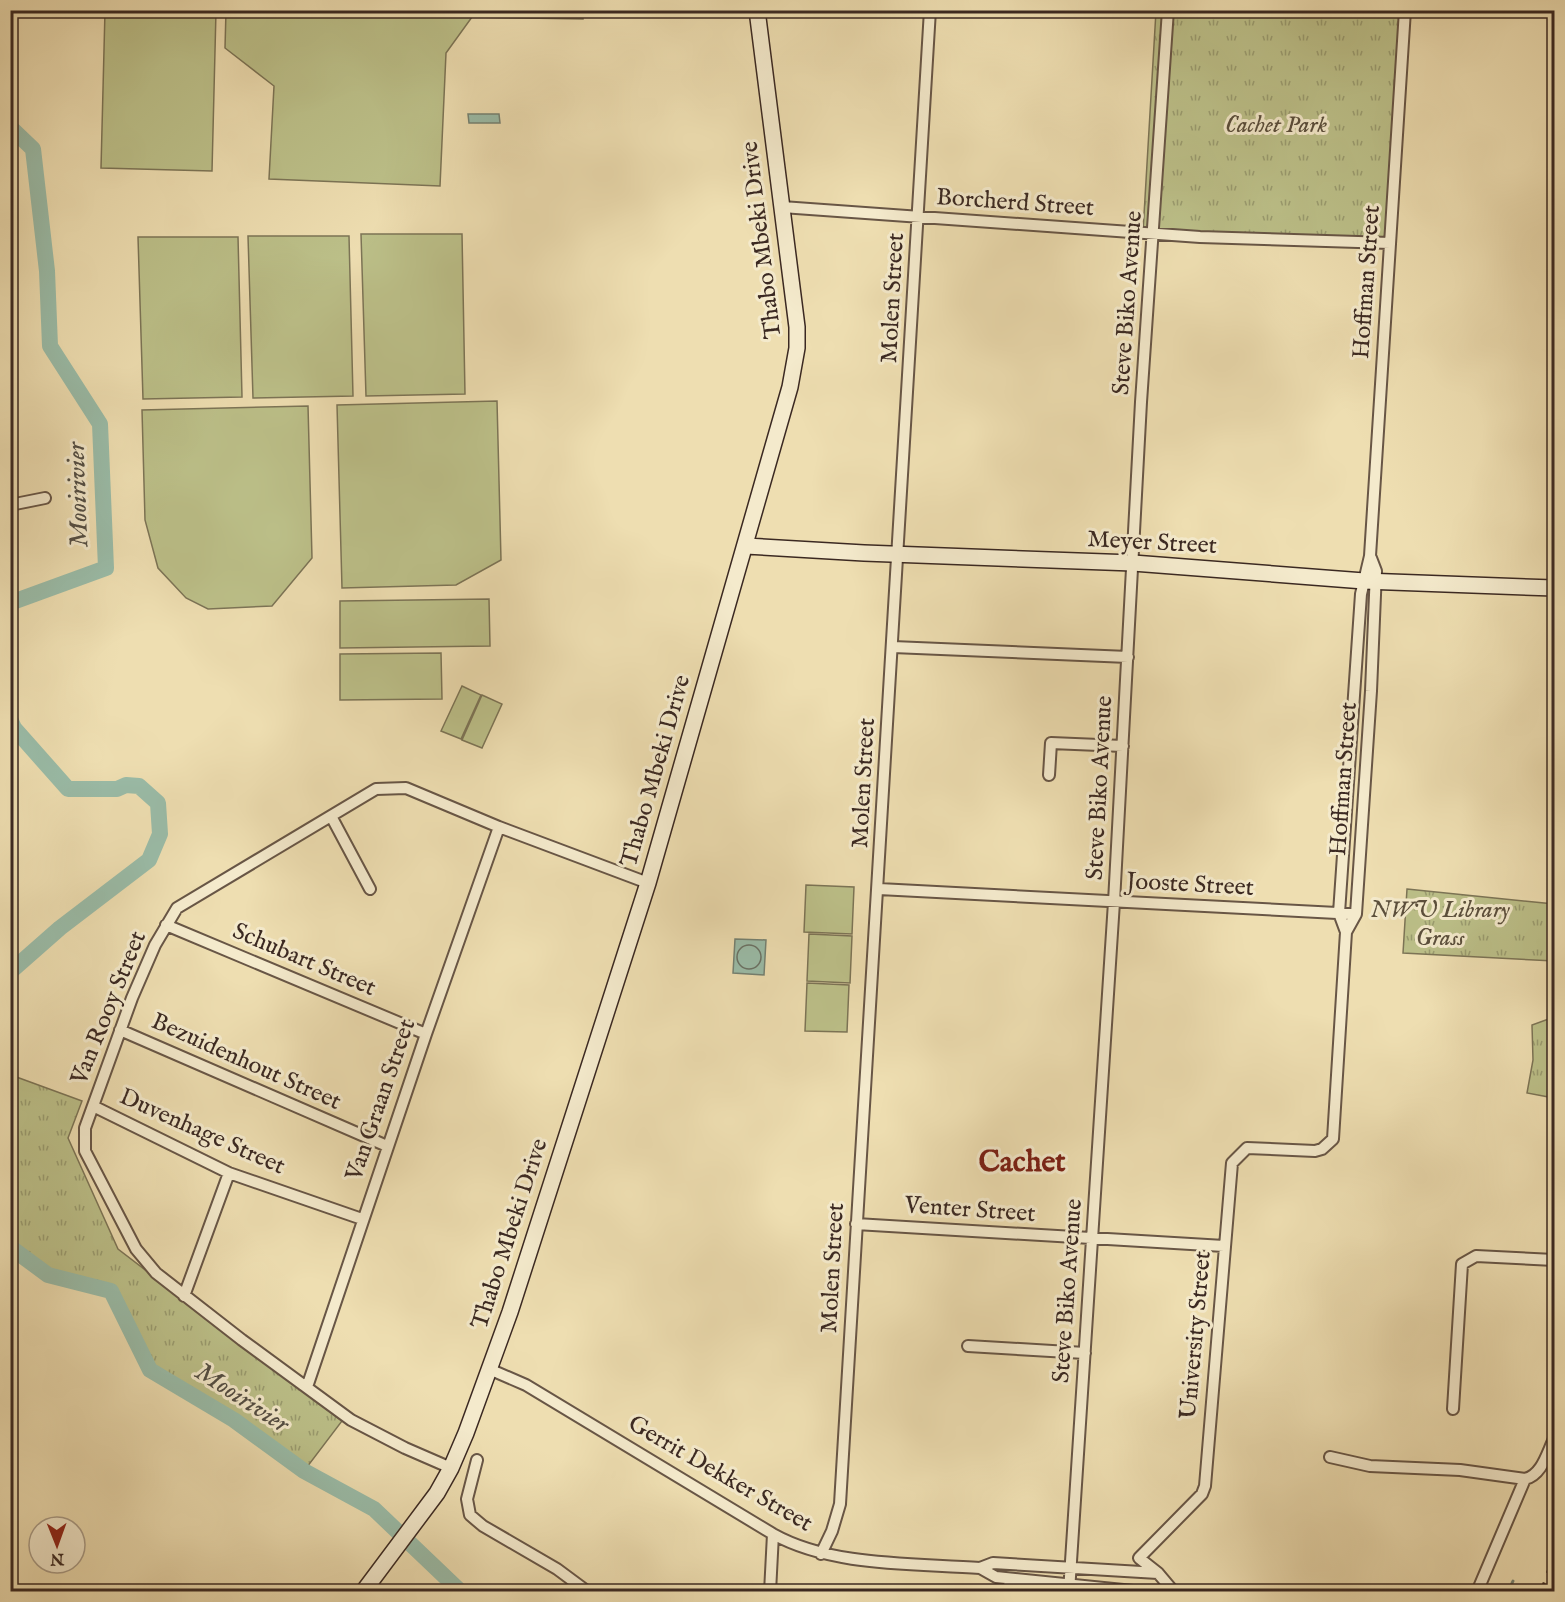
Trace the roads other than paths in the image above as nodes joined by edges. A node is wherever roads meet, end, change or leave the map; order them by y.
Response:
1 (757, 10) edge
2 (930, 10) edge
3 (1168, 10) edge
4 (1405, 10) edge
5 (782, 207) junction
6 (918, 218) junction
7 (1154, 232) junction
8 (1390, 243) junction
9 (45, 498) dead end
10 (10, 505) edge
11 (746, 546) junction
12 (899, 555) junction
13 (1133, 563) junction
14 (1370, 581) junction
15 (1554, 588) edge
16 (893, 646) junction
17 (1128, 657) junction
18 (1123, 746) junction
19 (1049, 775) dead end
20 (331, 816) junction
21 (499, 827) junction
22 (648, 883) junction
23 (370, 889) dead end
24 (879, 889) junction
25 (1114, 902) junction
26 (1339, 913) junction
27 (1356, 914) junction
28 (166, 925) junction
29 (1346, 932) junction
30 (120, 1030) junction
31 (426, 1034) junction
32 (93, 1106) junction
33 (1334, 1130) joint
34 (387, 1146) junction
35 (229, 1173) junction
36 (362, 1219) junction
37 (856, 1224) junction
38 (1093, 1239) junction
39 (1224, 1246) junction
40 (1554, 1260) edge
41 (184, 1296) junction
42 (968, 1346) dead end
43 (1085, 1353) junction
44 (489, 1369) junction
45 (307, 1387) junction
46 (1454, 1409) dead end
47 (1554, 1439) edge
48 (1330, 1457) dead end
49 (477, 1460) dead end
50 (451, 1468) junction
51 (1525, 1479) junction
52 (773, 1534) junction
53 (821, 1554) junction
54 (980, 1568) junction
55 (1071, 1568) junction
56 (1158, 1572) junction
57 (996, 1576) junction
58 (1069, 1589) edge
59 (363, 1592) edge
60 (588, 1592) edge
61 (770, 1592) edge
62 (1027, 1592) edge
63 (1143, 1592) edge
64 (1174, 1592) edge
65 (1477, 1592) edge

1 - 5 main road, Thabo Mbeki Drive
2 - 6 street, Molen Street
3 - 7 street, Steve Biko Avenue
4 - 8 street, Hoffman Street
5 - 6 street, Borcherd Street
5 - 11 main road, Thabo Mbeki Drive
6 - 7 street, Borcherd Street
6 - 12 street, Molen Street
7 - 8 street, Borcherd Street
7 - 13 street, Steve Biko Avenue
8 - 14 street, Hoffman Street
9 - 10 street
11 - 12 main road, Meyer Street
11 - 22 main road, Thabo Mbeki Drive
12 - 13 main road, Meyer Street
12 - 16 street, Molen Street
13 - 14 main road, Meyer Street
13 - 17 street, Steve Biko Avenue
14 - 15 main road, Meyer Street
14 - 26 street, Hoffman Street
14 - 27 street, Hoffman Street
16 - 17 street
16 - 24 street, Molen Street
17 - 18 street, Steve Biko Avenue
18 - 19 street
18 - 25 street, Steve Biko Avenue
20 - 21 street, Van Rooy Street
20 - 23 street
20 - 28 street, Van Rooy Street
21 - 22 street, Van Rooy Street
21 - 31 street, Van Graan Street
22 - 44 main road, Thabo Mbeki Drive
24 - 25 street, Jooste Street
24 - 37 street, Molen Street
25 - 26 street, Jooste Street
25 - 38 street, Steve Biko Avenue
26 - 27 street, Jooste Street
26 - 29 street, Hoffman Street
27 - 29 street, Hoffman Street
28 - 30 street, Van Rooy Street
28 - 31 street, Schubart Street
29 - 33 street, Hoffman Street
30 - 32 street, Van Rooy Street
30 - 34 street, Bezuidenhout Street
31 - 34 street, Van Graan Street
32 - 35 street, Duvenhage Street
32 - 41 street, Van Rooy Street
33 - 39 street, University Street
34 - 36 street, Van Graan Street
35 - 36 street, Duvenhage Street
35 - 41 street
36 - 45 street, Van Graan Street
37 - 38 street, Venter Street
37 - 53 street, Molen Street
38 - 39 street, Venter Street
38 - 43 street, Steve Biko Avenue
39 - 56 street, University Street
40 - 46 street
41 - 45 street, Van Rooy Street
42 - 43 street
43 - 55 street, Steve Biko Avenue
44 - 50 main road, Thabo Mbeki Drive
44 - 52 street, Gerrit Dekker Street
45 - 50 street, Van Rooy Street
47 - 51 street
48 - 51 street
49 - 60 street
50 - 59 main road, Thabo Mbeki Drive
51 - 65 street
52 - 53 street, Gerrit Dekker Street
52 - 61 street
53 - 54 street, Gerrit Dekker Street
54 - 55 street, Gerrit Dekker Street
54 - 57 street, Gerrit Dekker Street
55 - 56 street, Gerrit Dekker Street
55 - 58 street, Steve Biko Avenue
56 - 64 street, University Street
57 - 58 street, Gerrit Dekker Street
57 - 62 street
58 - 63 street, Gerrit Dekker Street

